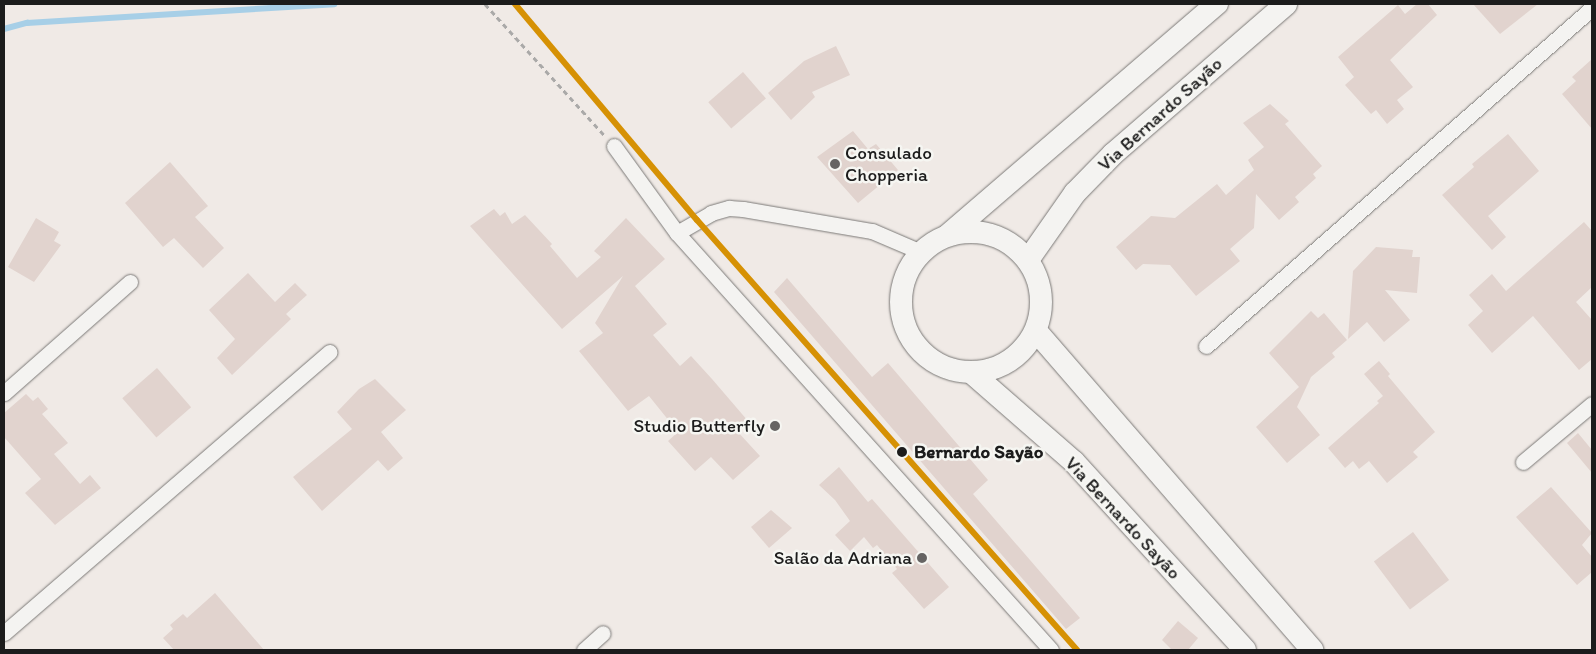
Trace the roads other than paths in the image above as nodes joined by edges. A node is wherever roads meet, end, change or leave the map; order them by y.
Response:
1 (1217, 4) edge
2 (1286, 4) edge
3 (1592, 8) edge
4 (614, 146) road end
5 (677, 233) junction
6 (948, 235) junction
7 (921, 252) junction
8 (1028, 260) junction
9 (130, 282) dead end
10 (1036, 331) junction
11 (1206, 346) dead end
12 (329, 352) dead end
13 (972, 373) junction
14 (4, 393) edge
15 (1592, 404) edge
16 (1523, 462) dead end
17 (4, 633) edge
18 (603, 633) dead end
19 (584, 650) edge
20 (1051, 650) edge
21 (1245, 650) edge
22 (1312, 650) edge

1 - 6 main road
2 - 8 main road, Via Bernardo Sayão
3 - 11 street
4 - 5 street
5 - 7 street
5 - 20 street
6 - 7 main road
6 - 8 main road
7 - 13 main road
8 - 10 main road
9 - 14 street
10 - 13 main road
10 - 22 main road
12 - 17 street
13 - 21 main road, Via Bernardo Sayão
15 - 16 street
18 - 19 street

